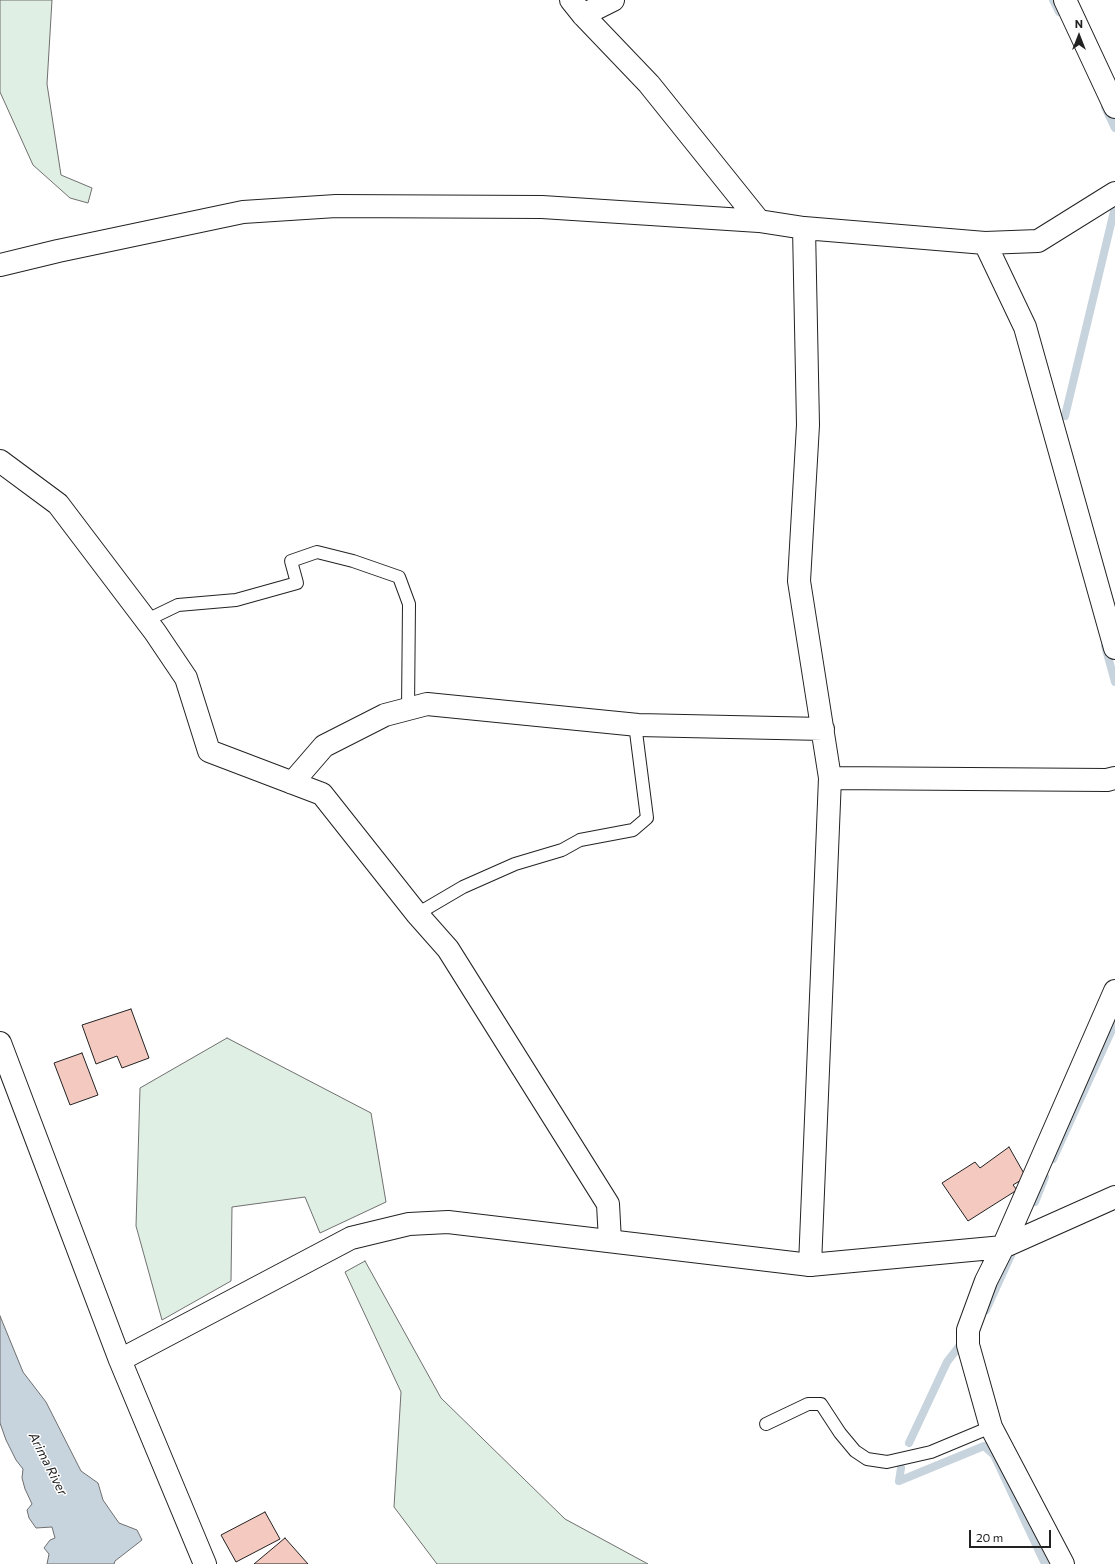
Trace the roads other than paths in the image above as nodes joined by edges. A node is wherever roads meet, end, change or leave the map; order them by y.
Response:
1 (613, 0) edge
2 (1065, 0) edge
3 (577, 8) edge
4 (1115, 107) edge
5 (1115, 193) edge
6 (759, 221) junction
7 (804, 228) junction
8 (985, 243) junction
9 (0, 265) edge
10 (0, 461) edge
11 (147, 620) junction
12 (1115, 648) edge
13 (408, 709) junction
14 (635, 724) junction
15 (823, 729) junction
16 (830, 778) junction
17 (1115, 778) edge
18 (292, 783) junction
19 (417, 914) junction
20 (1115, 991) edge
21 (0, 1042) edge
22 (1115, 1197) edge
23 (610, 1241) junction
24 (1003, 1247) junction
25 (810, 1265) junction
26 (120, 1360) junction
27 (766, 1424) dead end
28 (991, 1427) junction
29 (205, 1564) edge
30 (1063, 1564) edge

1 - 3 street
2 - 4 street
3 - 6 street
5 - 8 street
6 - 7 street
6 - 9 street
7 - 8 street
7 - 15 street
8 - 12 street
10 - 11 street
11 - 13 lane
11 - 18 street
13 - 14 street
13 - 18 street
14 - 15 street
14 - 19 lane
15 - 16 street
16 - 17 street
16 - 25 street
18 - 19 street
19 - 23 street
20 - 24 street
21 - 26 street
22 - 24 street
23 - 25 street
23 - 26 street
24 - 25 street
24 - 28 street
26 - 29 street
27 - 28 lane
28 - 30 street

